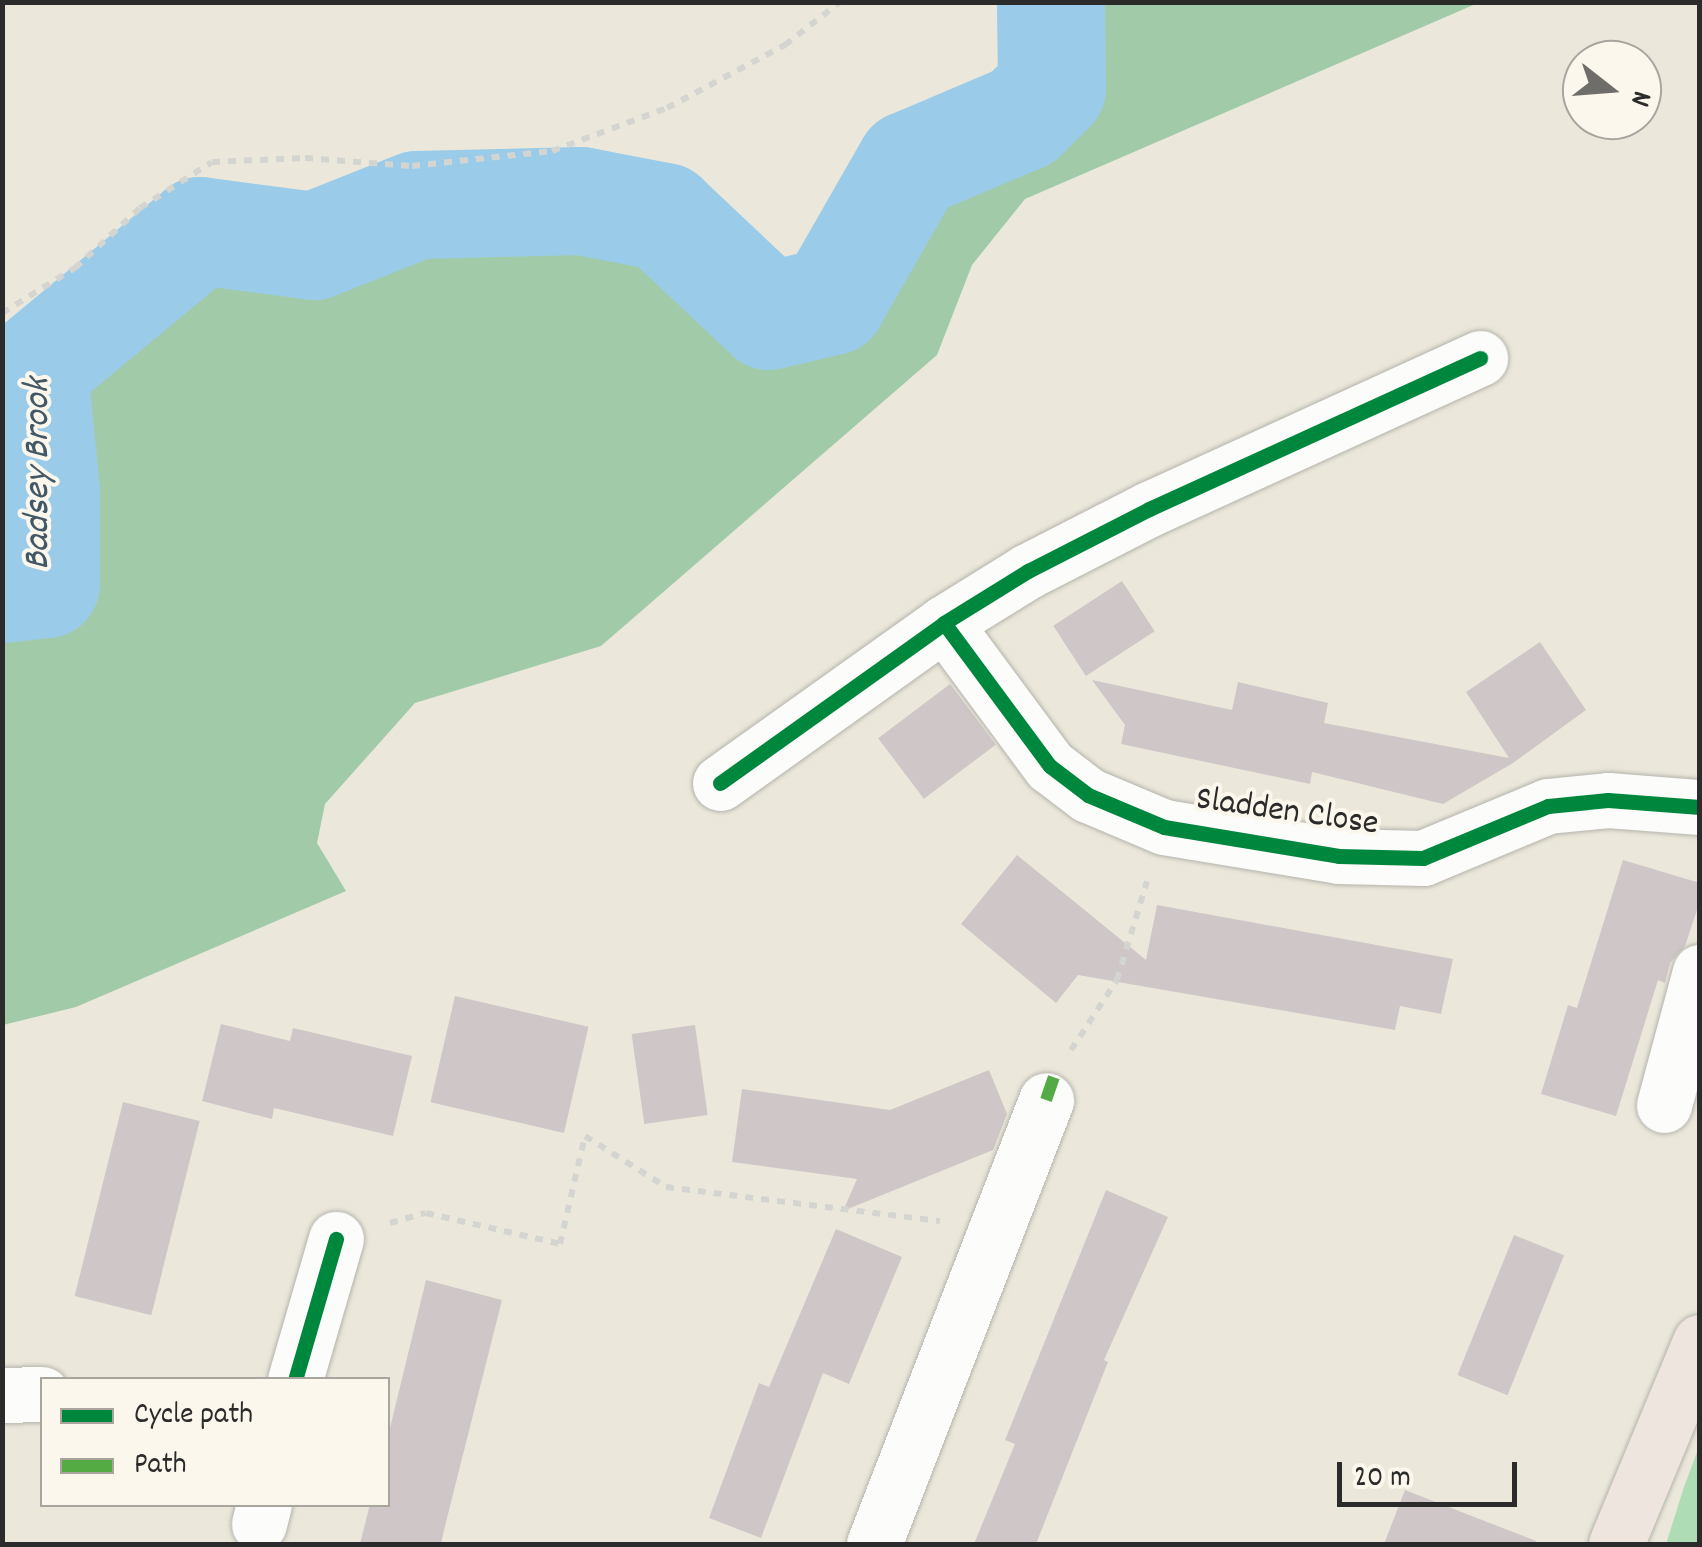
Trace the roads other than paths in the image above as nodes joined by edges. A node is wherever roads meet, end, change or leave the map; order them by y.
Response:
1 (1480, 358) dead end
2 (944, 623) junction
3 (720, 783) dead end
4 (1700, 807) edge
5 (1700, 972) edge
6 (1055, 1080) road end
7 (1664, 1106) dead end
8 (336, 1239) road end
9 (1697, 1353) edge
10 (296, 1377) edge
11 (40, 1394) edge
12 (2, 1395) edge
13 (874, 1544) edge
14 (1616, 1544) edge

1 - 2 street
2 - 3 street
2 - 4 street, Sladden Close
5 - 7 street
6 - 13 street
8 - 10 street
9 - 14 main road
11 - 12 street

